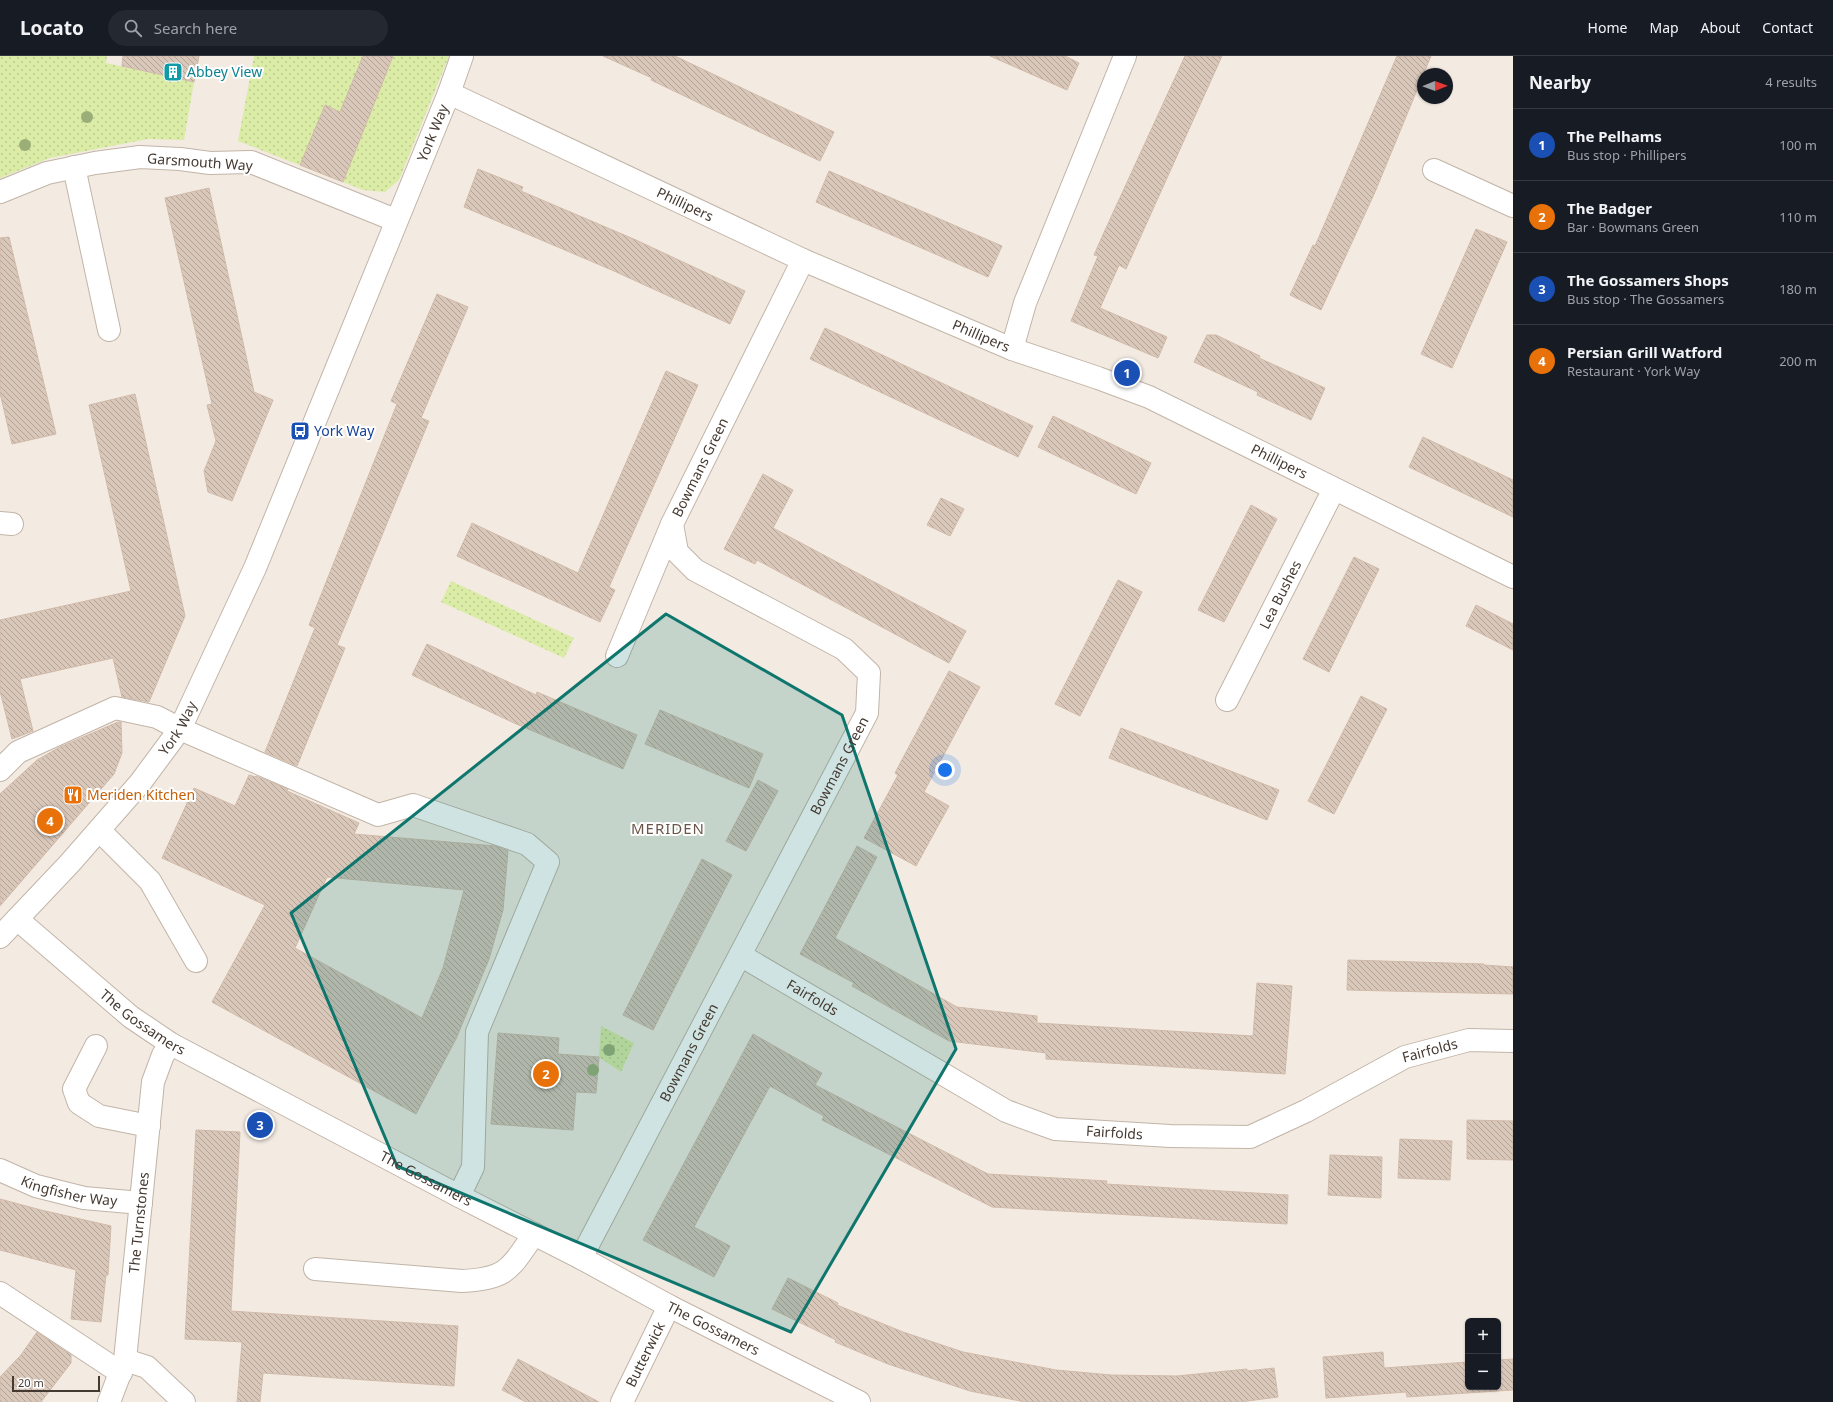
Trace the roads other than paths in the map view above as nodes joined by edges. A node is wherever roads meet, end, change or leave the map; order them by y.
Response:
1 (462, 56) edge
2 (1125, 56) edge
3 (449, 93) junction
4 (74, 167) junction
5 (1434, 170) dead end
6 (0, 192) edge
7 (1513, 206) edge
8 (396, 220) junction
9 (804, 260) junction
10 (110, 330) dead end
11 (1012, 349) junction
12 (1334, 488) junction
13 (672, 524) junction
14 (1513, 578) edge
15 (617, 656) dead end
16 (1227, 700) dead end
17 (180, 729) junction
18 (0, 770) edge
19 (99, 830) junction
20 (17, 919) junction
21 (0, 937) edge
22 (740, 955) junction
23 (196, 962) dead end
24 (1513, 1042) edge
25 (171, 1044) junction
26 (96, 1046) dead end
27 (149, 1126) junction
28 (0, 1170) edge
29 (459, 1196) junction
30 (141, 1203) junction
31 (534, 1234) junction
32 (581, 1258) junction
33 (315, 1269) dead end
34 (0, 1293) edge
35 (669, 1306) junction
36 (123, 1367) junction
37 (109, 1402) edge
38 (184, 1402) edge
39 (622, 1402) edge
40 (859, 1402) edge

1 - 3 street, York Way
2 - 11 street
3 - 8 street, York Way
3 - 9 street, Phillipers
4 - 6 street, Garsmouth Way
4 - 8 street, Garsmouth Way
4 - 10 street
5 - 7 street
8 - 17 street, York Way
9 - 11 street, Phillipers
9 - 13 street, Bowmans Green
11 - 12 street, Phillipers
12 - 14 street, Phillipers
12 - 16 street, Lea Bushes
13 - 15 street
13 - 22 street, Bowmans Green
17 - 18 street
17 - 19 street, York Way
17 - 29 street
19 - 20 street, York Way
19 - 23 street
20 - 21 street, York Way
20 - 25 street, The Gossamers
22 - 24 street, Fairfolds
22 - 32 street, Bowmans Green
25 - 27 street, The Turnstones
25 - 29 street, The Gossamers
26 - 27 street
27 - 30 street, The Turnstones
28 - 30 street, Kingfisher Way
29 - 31 street, The Gossamers
30 - 36 street, The Turnstones
31 - 32 street, The Gossamers
31 - 33 street
32 - 35 street, The Gossamers
34 - 36 street
35 - 39 street, Butterwick
35 - 40 street, The Gossamers
36 - 37 street, The Turnstones
36 - 38 street

